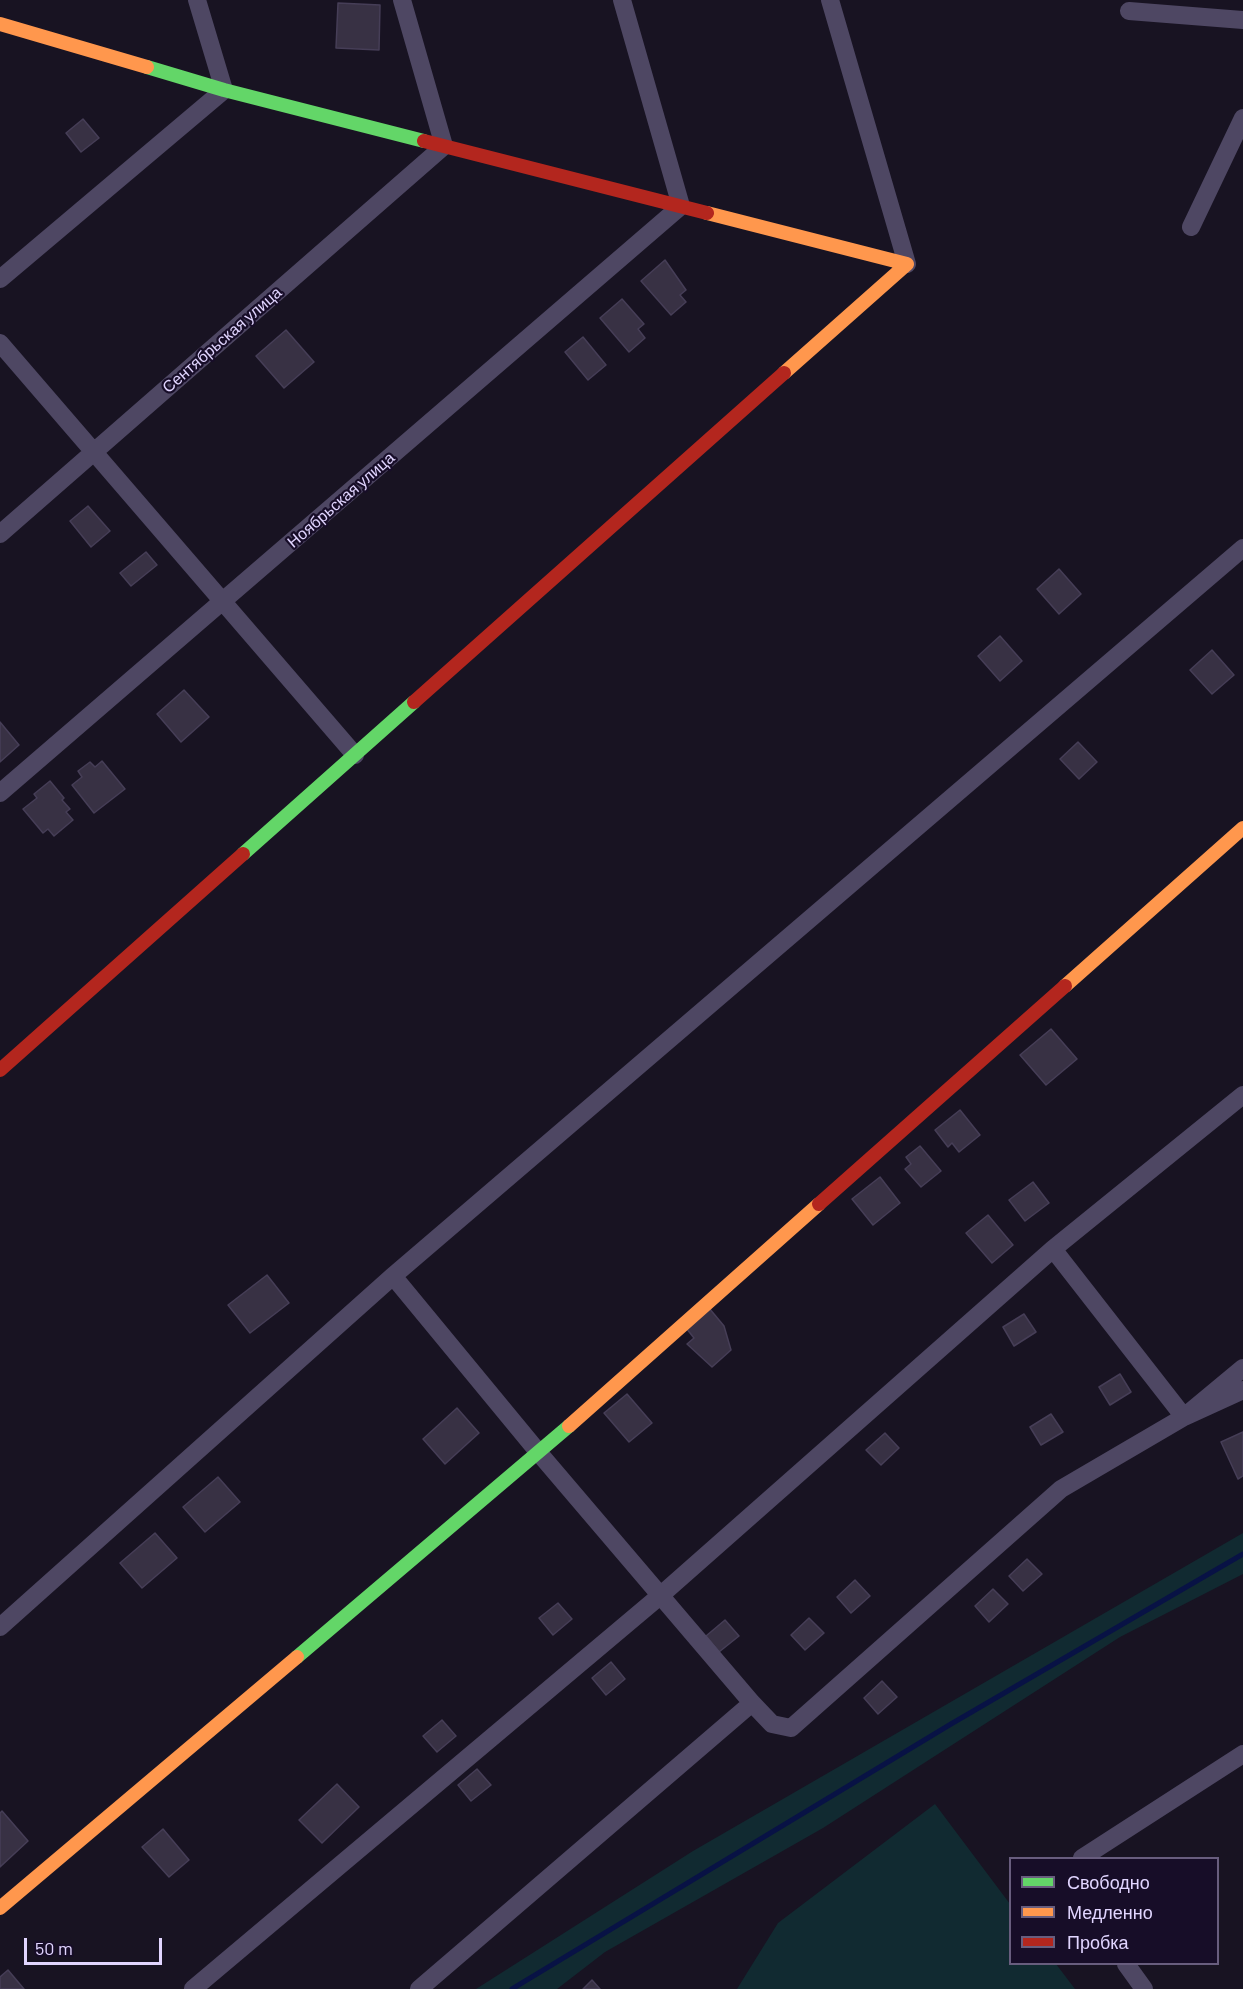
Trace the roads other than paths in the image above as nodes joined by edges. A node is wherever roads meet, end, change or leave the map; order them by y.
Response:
1 (197, 0) edge
2 (402, 0) edge
3 (622, 0) edge
4 (830, 0) edge
5 (1129, 11) dead end
6 (1243, 20) edge
7 (0, 24) edge
8 (224, 90) junction
9 (1243, 118) edge
10 (444, 146) junction
11 (681, 206) junction
12 (1191, 227) dead end
13 (907, 264) junction
14 (0, 279) edge
15 (0, 343) edge
16 (94, 452) junction
17 (0, 534) edge
18 (1243, 548) edge
19 (223, 601) junction
20 (355, 754) junction
21 (0, 793) edge
22 (1243, 828) edge
23 (0, 1070) edge
24 (1243, 1095) edge
25 (1053, 1249) junction
26 (393, 1276) junction
27 (1243, 1368) edge
28 (1243, 1390) edge
29 (1184, 1417) junction
30 (539, 1453) junction
31 (661, 1595) junction
32 (0, 1627) edge
33 (752, 1703) junction
34 (1243, 1754) edge
35 (1084, 1857) edge
36 (0, 1908) edge
37 (1127, 1965) edge
38 (193, 1989) edge
39 (419, 1989) edge
40 (1144, 1989) edge

1 - 8 street
2 - 10 street
3 - 11 street
4 - 13 street
5 - 6 street
7 - 8 street
8 - 10 street
8 - 14 street
9 - 12 street
10 - 11 street
10 - 16 street, Сентябрьская улица
11 - 13 street
11 - 19 street, Ноябрьская улица
13 - 20 street
15 - 16 street
16 - 17 street, Сентябрьская улица
16 - 19 street
18 - 26 street
19 - 20 street
19 - 21 street, Ноябрьская улица
20 - 23 street
22 - 30 street
24 - 25 street
25 - 29 street
25 - 31 street
26 - 30 street
26 - 32 street
27 - 29 street
28 - 29 street
29 - 33 street
30 - 31 street
30 - 36 street
31 - 33 street
31 - 38 street
33 - 39 street
34 - 35 street
37 - 40 street

